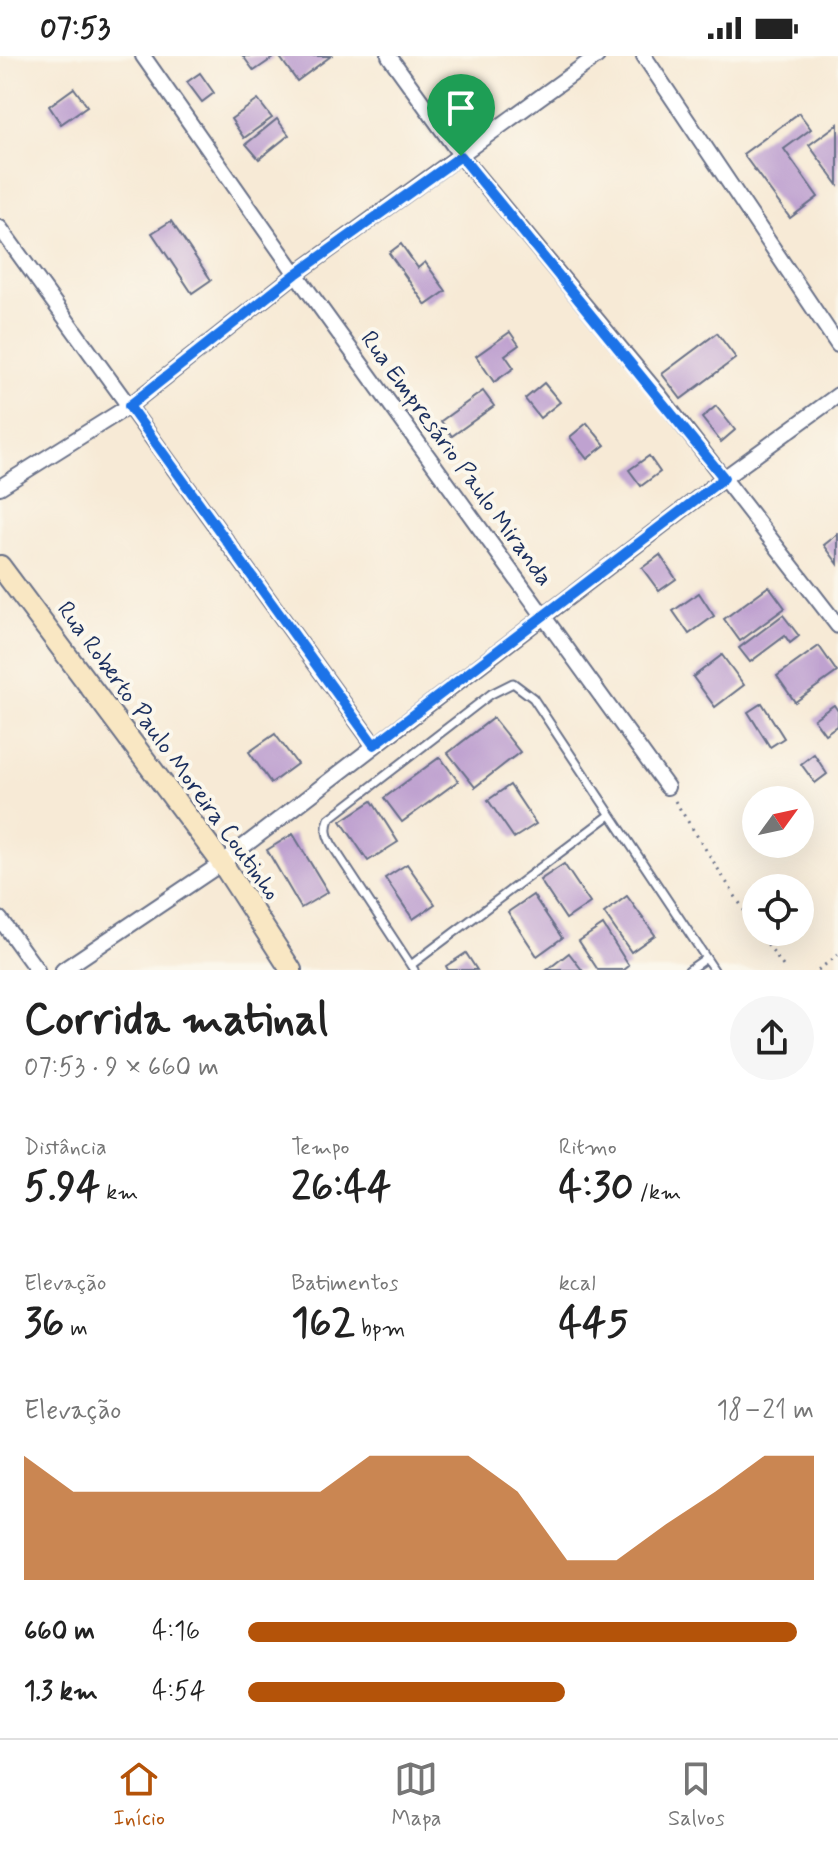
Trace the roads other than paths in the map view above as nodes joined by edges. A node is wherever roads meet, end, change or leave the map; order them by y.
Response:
1 (143, 56) edge
2 (389, 56) edge
3 (597, 56) edge
4 (644, 56) edge
5 (461, 156) junction
6 (0, 228) edge
7 (296, 274) junction
8 (838, 345) edge
9 (838, 395) edge
10 (129, 406) junction
11 (724, 478) junction
12 (0, 487) edge
13 (0, 566) edge
14 (542, 616) junction
15 (838, 626) edge
16 (374, 745) junction
17 (667, 787) road end
18 (610, 815) junction
19 (222, 863) junction
20 (0, 919) edge
21 (706, 958) junction
22 (412, 968) edge
23 (37, 970) edge
24 (63, 970) edge
25 (291, 970) edge
26 (689, 970) edge
27 (714, 970) edge

1 - 7 street, Rua Empresário Paulo Miranda
2 - 5 street
3 - 5 street
4 - 8 street
5 - 7 street
5 - 11 street
6 - 10 street
7 - 10 street
7 - 14 street, Rua Empresário Paulo Miranda
9 - 11 street
10 - 12 street
10 - 16 street
11 - 14 street
11 - 15 street
13 - 19 street, Rua Roberto Paulo Moreira Coutinho
14 - 16 street
14 - 17 street, Rua Empresário Paulo Miranda
16 - 19 street
18 - 21 lane
18 - 22 lane
18 - 22 lane
19 - 24 street
19 - 25 street, Rua Roberto Paulo Moreira Coutinho
20 - 23 street
21 - 26 lane
21 - 27 lane

